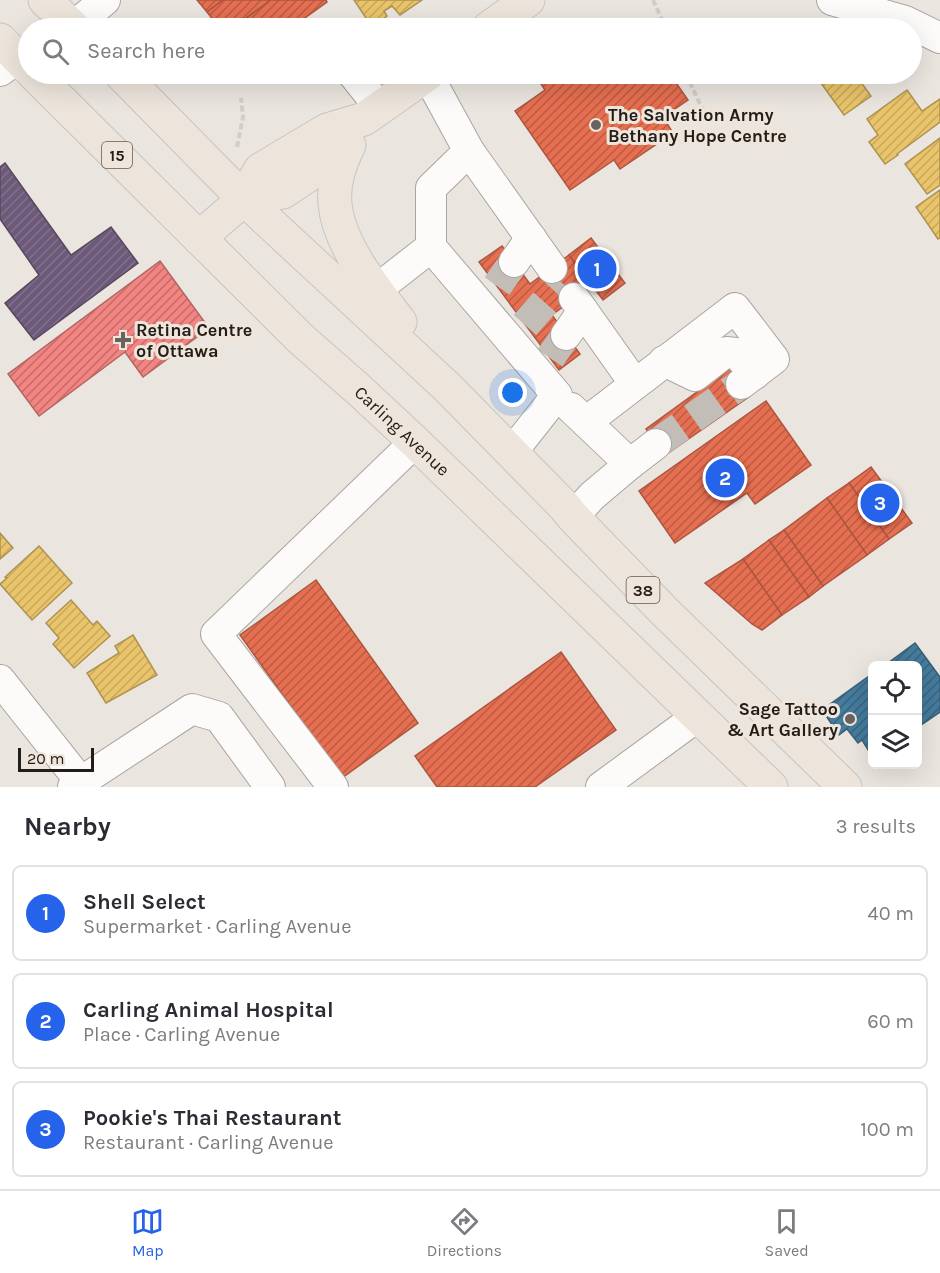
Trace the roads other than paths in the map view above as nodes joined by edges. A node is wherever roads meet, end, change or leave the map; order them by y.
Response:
1 (45, 0) edge
2 (105, 0) edge
3 (528, 0) edge
4 (832, 0) edge
5 (64, 18) edge
6 (85, 18) edge
7 (503, 18) edge
8 (895, 18) edge
9 (922, 29) edge
10 (940, 38) edge
11 (39, 84) edge
12 (131, 84) edge
13 (358, 84) edge
14 (413, 84) edge
15 (432, 84) edge
16 (372, 113) junction
17 (346, 149) junction
18 (469, 151) junction
19 (244, 199) junction
20 (199, 238) junction
21 (531, 238) junction
22 (431, 247) junction
23 (552, 268) dead end
24 (498, 285) junction
25 (376, 290) junction
26 (561, 345) junction
27 (664, 361) junction
28 (634, 384) junction
29 (447, 387) junction
30 (586, 422) junction
31 (415, 442) junction
32 (656, 444) tunnel mouth
33 (512, 452) junction
34 (630, 464) junction
35 (573, 517) junction
36 (0, 680) edge
37 (698, 716) junction
38 (77, 784) edge
39 (270, 787) edge
40 (333, 787) edge
41 (601, 787) edge
42 (771, 787) edge
43 (845, 787) edge

1 - 5 main road
2 - 6 street
3 - 7 main road
4 - 8 street
9 - 10 street
11 - 20 main road, Carling Avenue / 15
12 - 19 main road
13 - 16 street
14 - 16 main road
15 - 18 street
16 - 17 main road
16 - 19 main road
17 - 19 main road
17 - 25 main road
18 - 21 street
18 - 22 street
19 - 20 main road
19 - 29 main road, 38
20 - 31 main road, Carling Avenue
21 - 23 street
21 - 24 street
22 - 24 street
22 - 25 street
24 - 26 street
25 - 29 main road
26 - 28 street
26 - 30 street
26 - 33 street
27 - 27 street
27 - 28 street
28 - 30 street
29 - 33 main road, 38
30 - 34 street
31 - 37 main road, Carling Avenue
31 - 40 street
32 - 34 street
33 - 35 main road, 38
34 - 35 street
35 - 43 main road, 38
36 - 38 street
37 - 41 street
37 - 42 main road, Carling Avenue
38 - 39 street

